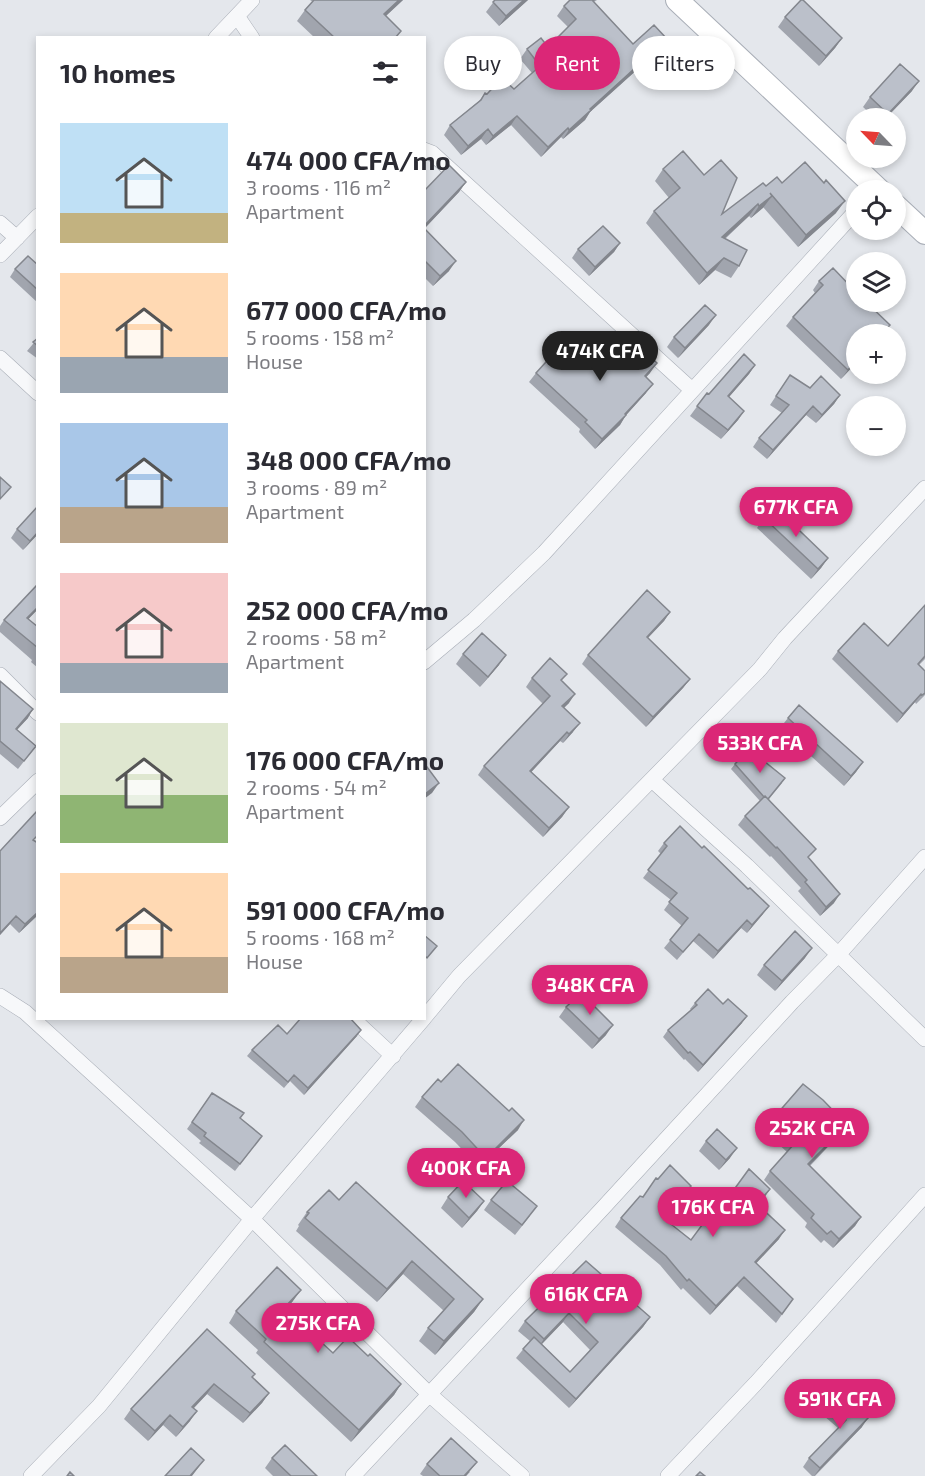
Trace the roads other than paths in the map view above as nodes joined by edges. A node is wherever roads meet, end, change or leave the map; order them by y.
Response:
1 (252, 0) edge
2 (677, 0) edge
3 (237, 16) junction
4 (218, 36) edge
5 (251, 36) edge
6 (426, 151) edge
7 (866, 180) edge
8 (906, 215) edge
9 (36, 218) edge
10 (846, 222) edge
11 (0, 223) edge
12 (925, 233) edge
13 (17, 238) junction
14 (0, 255) edge
15 (0, 358) edge
16 (692, 390) junction
17 (36, 391) edge
18 (925, 488) edge
19 (426, 660) edge
20 (0, 675) edge
21 (36, 711) edge
22 (652, 780) junction
23 (36, 783) edge
24 (0, 818) edge
25 (925, 857) edge
26 (838, 955) junction
27 (0, 996) edge
28 (426, 1016) edge
29 (354, 1020) edge
30 (422, 1020) edge
31 (925, 1039) edge
32 (393, 1056) junction
33 (925, 1195) edge
34 (252, 1219) junction
35 (429, 1394) junction
36 (32, 1476) edge
37 (353, 1476) edge
38 (522, 1476) edge
39 (668, 1476) edge

1 - 3 street
2 - 7 street
3 - 4 street
3 - 5 street
6 - 16 street
8 - 12 street
9 - 13 street
10 - 16 street
11 - 13 street
13 - 14 street
15 - 17 street
16 - 19 street
18 - 22 street
20 - 21 street
22 - 26 street
22 - 28 street
23 - 24 street
25 - 26 street
26 - 31 street
26 - 35 street
27 - 34 street
29 - 32 street
30 - 32 street
32 - 34 street
33 - 39 street
34 - 35 street
34 - 36 street
35 - 37 street
35 - 38 street

